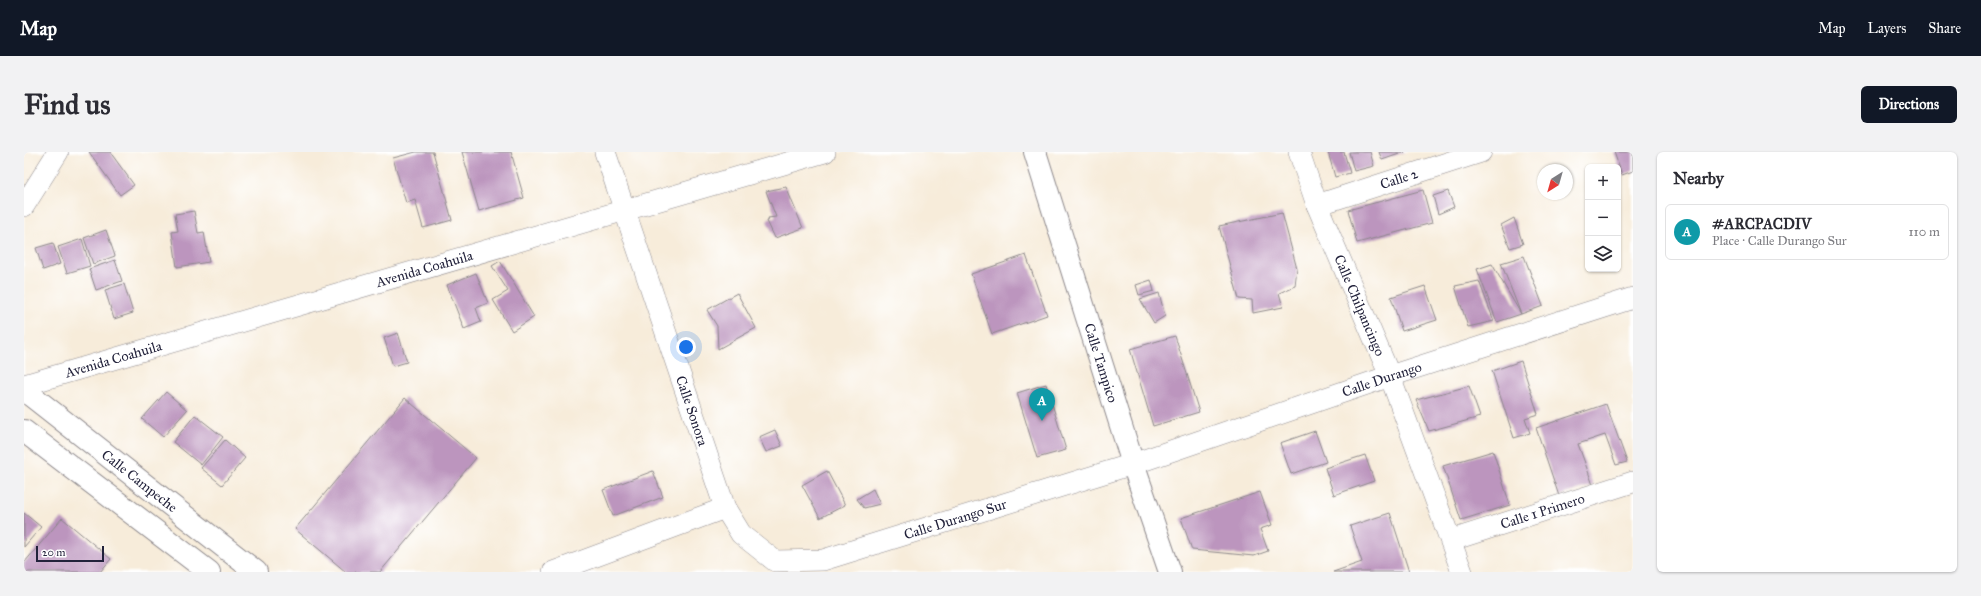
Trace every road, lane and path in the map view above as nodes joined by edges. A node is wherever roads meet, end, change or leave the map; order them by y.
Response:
1 (58, 152) edge
2 (604, 152) edge
3 (826, 152) edge
4 (1035, 152) edge
5 (1299, 152) edge
6 (1481, 152) edge
7 (1317, 205) junction
8 (24, 206) edge
9 (624, 212) junction
10 (1633, 298) edge
11 (1390, 376) junction
12 (24, 385) edge
13 (24, 390) edge
14 (24, 431) edge
15 (1133, 464) junction
16 (1633, 482) edge
17 (725, 508) junction
18 (1452, 540) junction
19 (775, 560) joint
20 (209, 572) edge
21 (256, 572) edge
22 (553, 572) edge
23 (1170, 572) edge
24 (1462, 572) edge

1 - 8 street
2 - 9 street, Calle Sonora
3 - 9 street, Avenida Coahuila
4 - 15 main road, Calle Tampico
5 - 7 street, Calle Chilpancingo
6 - 7 street, Calle 2
7 - 11 street, Calle Chilpancingo
9 - 12 street, Avenida Coahuila
9 - 17 street, Calle Sonora
10 - 11 street, Calle Durango
11 - 15 street, Calle Durango
11 - 18 street, Calle Chilpancingo
13 - 21 main road, Calle Campeche
14 - 20 main road
15 - 19 street, Calle Durango Sur
15 - 23 main road, Calle Tampico
16 - 18 street, Calle 1 Primero
17 - 19 street, Calle Sonora
17 - 22 street
18 - 24 street, Calle Chilpancingo

